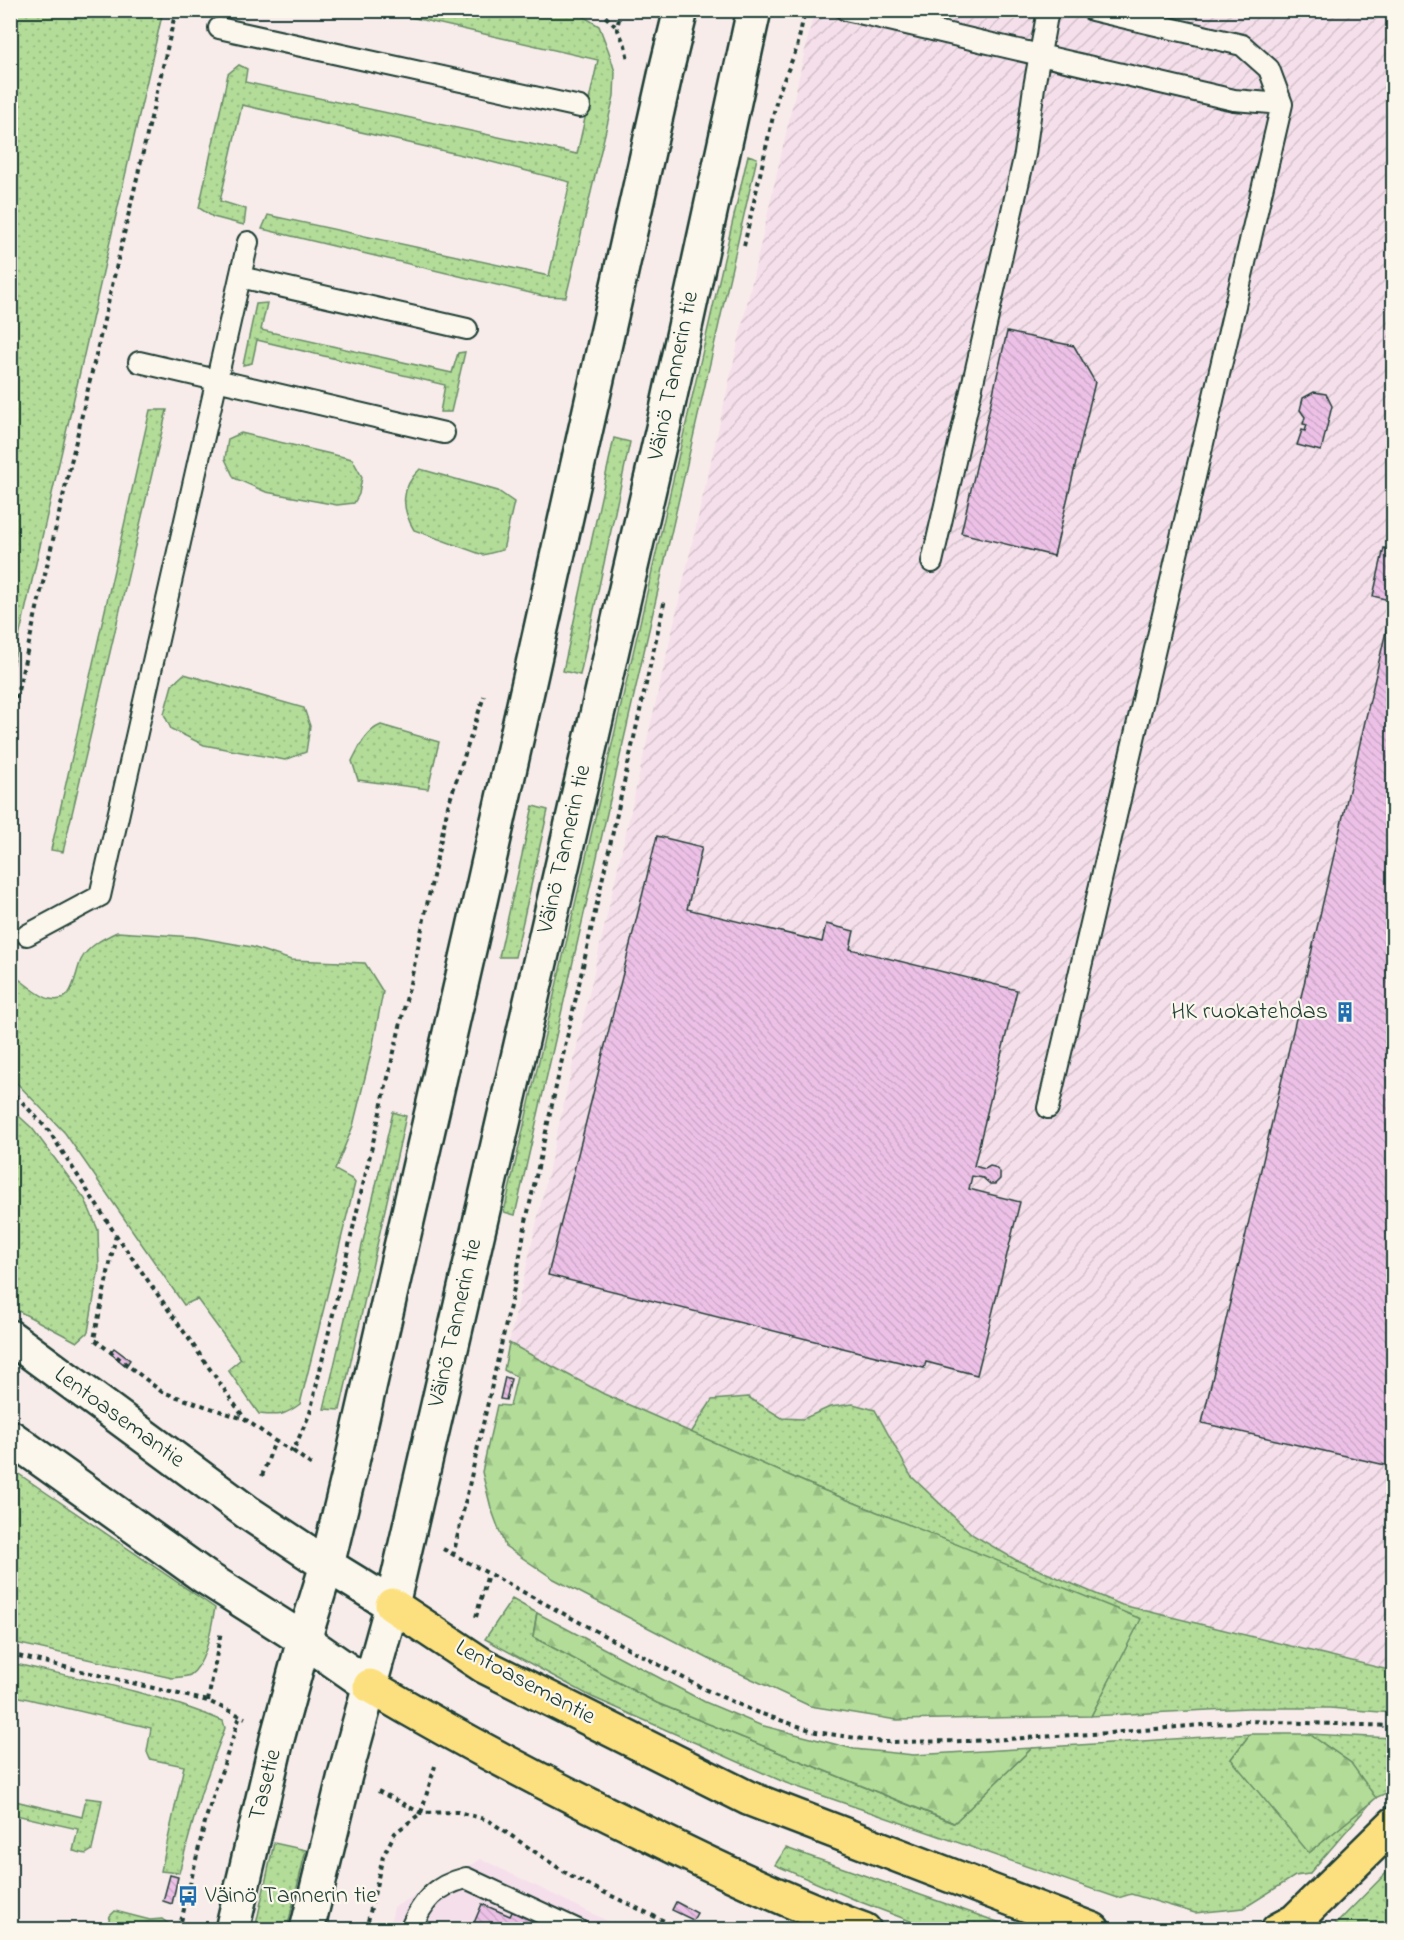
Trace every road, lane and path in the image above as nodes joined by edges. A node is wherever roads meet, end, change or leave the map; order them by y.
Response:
1 (176, 10) edge
2 (599, 10) edge
3 (621, 10) edge
4 (681, 10) edge
5 (754, 10) edge
6 (805, 10) edge
7 (846, 10) edge
8 (1048, 10) edge
9 (1092, 10) edge
10 (219, 28) dead end
11 (617, 28) junction
12 (1039, 54) junction
13 (629, 64) dead end
14 (1282, 104) junction
15 (580, 107) dead end
16 (248, 242) dead end
17 (742, 257) dead end
18 (240, 277) junction
19 (466, 329) dead end
20 (139, 362) dead end
21 (217, 380) junction
22 (444, 433) dead end
23 (932, 562) dead end
24 (666, 594) dead end
25 (485, 691) dead end
26 (10, 725) edge
27 (27, 935) dead end
28 (10, 1089) edge
29 (1048, 1108) dead end
30 (116, 1235) junction
31 (10, 1337) edge
32 (245, 1419) junction
33 (10, 1437) edge
34 (275, 1441) junction
35 (247, 1512) junction
36 (327, 1565) junction
37 (227, 1592) junction
38 (392, 1605) junction
39 (304, 1640) junction
40 (10, 1654) edge
41 (370, 1686) junction
42 (208, 1701) junction
43 (240, 1716) junction
44 (1394, 1726) edge
45 (277, 1739) junction
46 (345, 1775) junction
47 (422, 1813) junction
48 (1394, 1824) edge
49 (179, 1929) edge
50 (232, 1929) edge
51 (307, 1929) edge
52 (366, 1929) edge
53 (410, 1929) edge
54 (578, 1929) edge
55 (683, 1929) edge
56 (864, 1929) edge
57 (1093, 1929) edge
58 (1278, 1929) edge

1 - 26 path
2 - 11 path
3 - 11 path
4 - 36 main road
5 - 38 main road, Väinö Tannerin tie
6 - 17 path
7 - 12 lane
8 - 12 lane
9 - 14 lane
10 - 15 lane
11 - 13 path
12 - 14 lane
12 - 23 lane
14 - 29 lane
16 - 18 lane
18 - 19 lane
18 - 21 lane
20 - 21 lane
21 - 22 lane
21 - 27 lane
24 - 44 path
25 - 34 path
28 - 30 path
30 - 32 path
30 - 32 path
31 - 35 main road, Lentoasemantie
32 - 34 path
33 - 37 main road
34 - 35 path
35 - 36 main road, Lentoasemantie
36 - 38 main road, Lentoasemantie
36 - 39 main road
37 - 39 main road
37 - 42 path
38 - 41 main road, Väinö Tannerin tie
38 - 57 main road, Lentoasemantie
39 - 41 main road
39 - 45 main road, Tasetie
40 - 42 path
41 - 46 main road
41 - 56 main road
42 - 43 path
43 - 45 path
43 - 49 path
45 - 50 main road, Tasetie
46 - 47 path
46 - 51 main road
47 - 52 path
47 - 55 path
48 - 58 main road
53 - 54 lane

